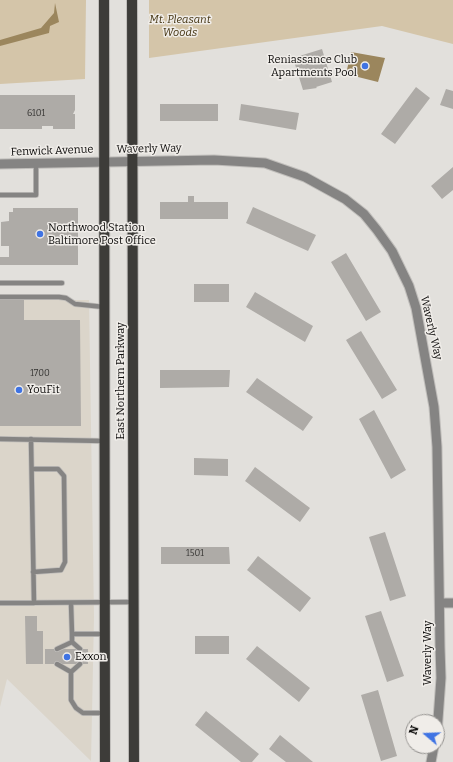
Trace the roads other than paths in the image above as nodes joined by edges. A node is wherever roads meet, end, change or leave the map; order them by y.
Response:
1 (104, 0) edge
2 (132, 0) edge
3 (105, 161) junction
4 (132, 161) junction
5 (0, 164) edge
6 (36, 164) junction
7 (0, 195) edge
8 (0, 283) edge
9 (62, 283) dead end
10 (0, 297) edge
11 (105, 307) junction
12 (0, 439) edge
13 (31, 439) junction
14 (105, 441) junction
15 (32, 469) junction
16 (33, 572) junction
17 (134, 602) junction
18 (34, 603) junction
19 (72, 603) junction
20 (106, 603) junction
21 (440, 603) junction
22 (453, 603) edge
23 (0, 604) edge
24 (72, 634) junction
25 (106, 634) junction
26 (72, 642) junction
27 (72, 649) dead end
28 (80, 649) dead end
29 (57, 650) dead end
30 (57, 664) dead end
31 (71, 664) dead end
32 (80, 664) dead end
33 (71, 672) junction
34 (106, 713) junction
35 (438, 714) edge
36 (105, 762) edge
37 (134, 762) edge

1 - 3 main road, East Northern Parkway
2 - 4 main road, East Northern Parkway
3 - 4 street, Waverly Way
3 - 6 street, Fenwick Avenue
3 - 11 main road, East Northern Parkway
4 - 17 main road, East Northern Parkway
4 - 21 street, Waverly Way
5 - 6 street, Fenwick Avenue
6 - 7 lane
8 - 9 lane
10 - 11 lane
11 - 14 main road, East Northern Parkway
12 - 13 lane
13 - 14 lane
13 - 15 lane
14 - 20 main road, East Northern Parkway
15 - 16 lane
15 - 16 lane
16 - 18 lane
17 - 20 lane
17 - 37 main road, East Northern Parkway
18 - 19 lane
18 - 23 lane
19 - 20 lane
19 - 24 lane
20 - 25 main road, East Northern Parkway
21 - 22 street
21 - 35 street, Waverly Way
24 - 25 lane
24 - 26 lane
25 - 34 main road, East Northern Parkway
26 - 27 lane
26 - 28 lane
26 - 29 lane
30 - 33 lane
31 - 33 lane
32 - 33 lane
33 - 34 lane
34 - 36 main road, East Northern Parkway

